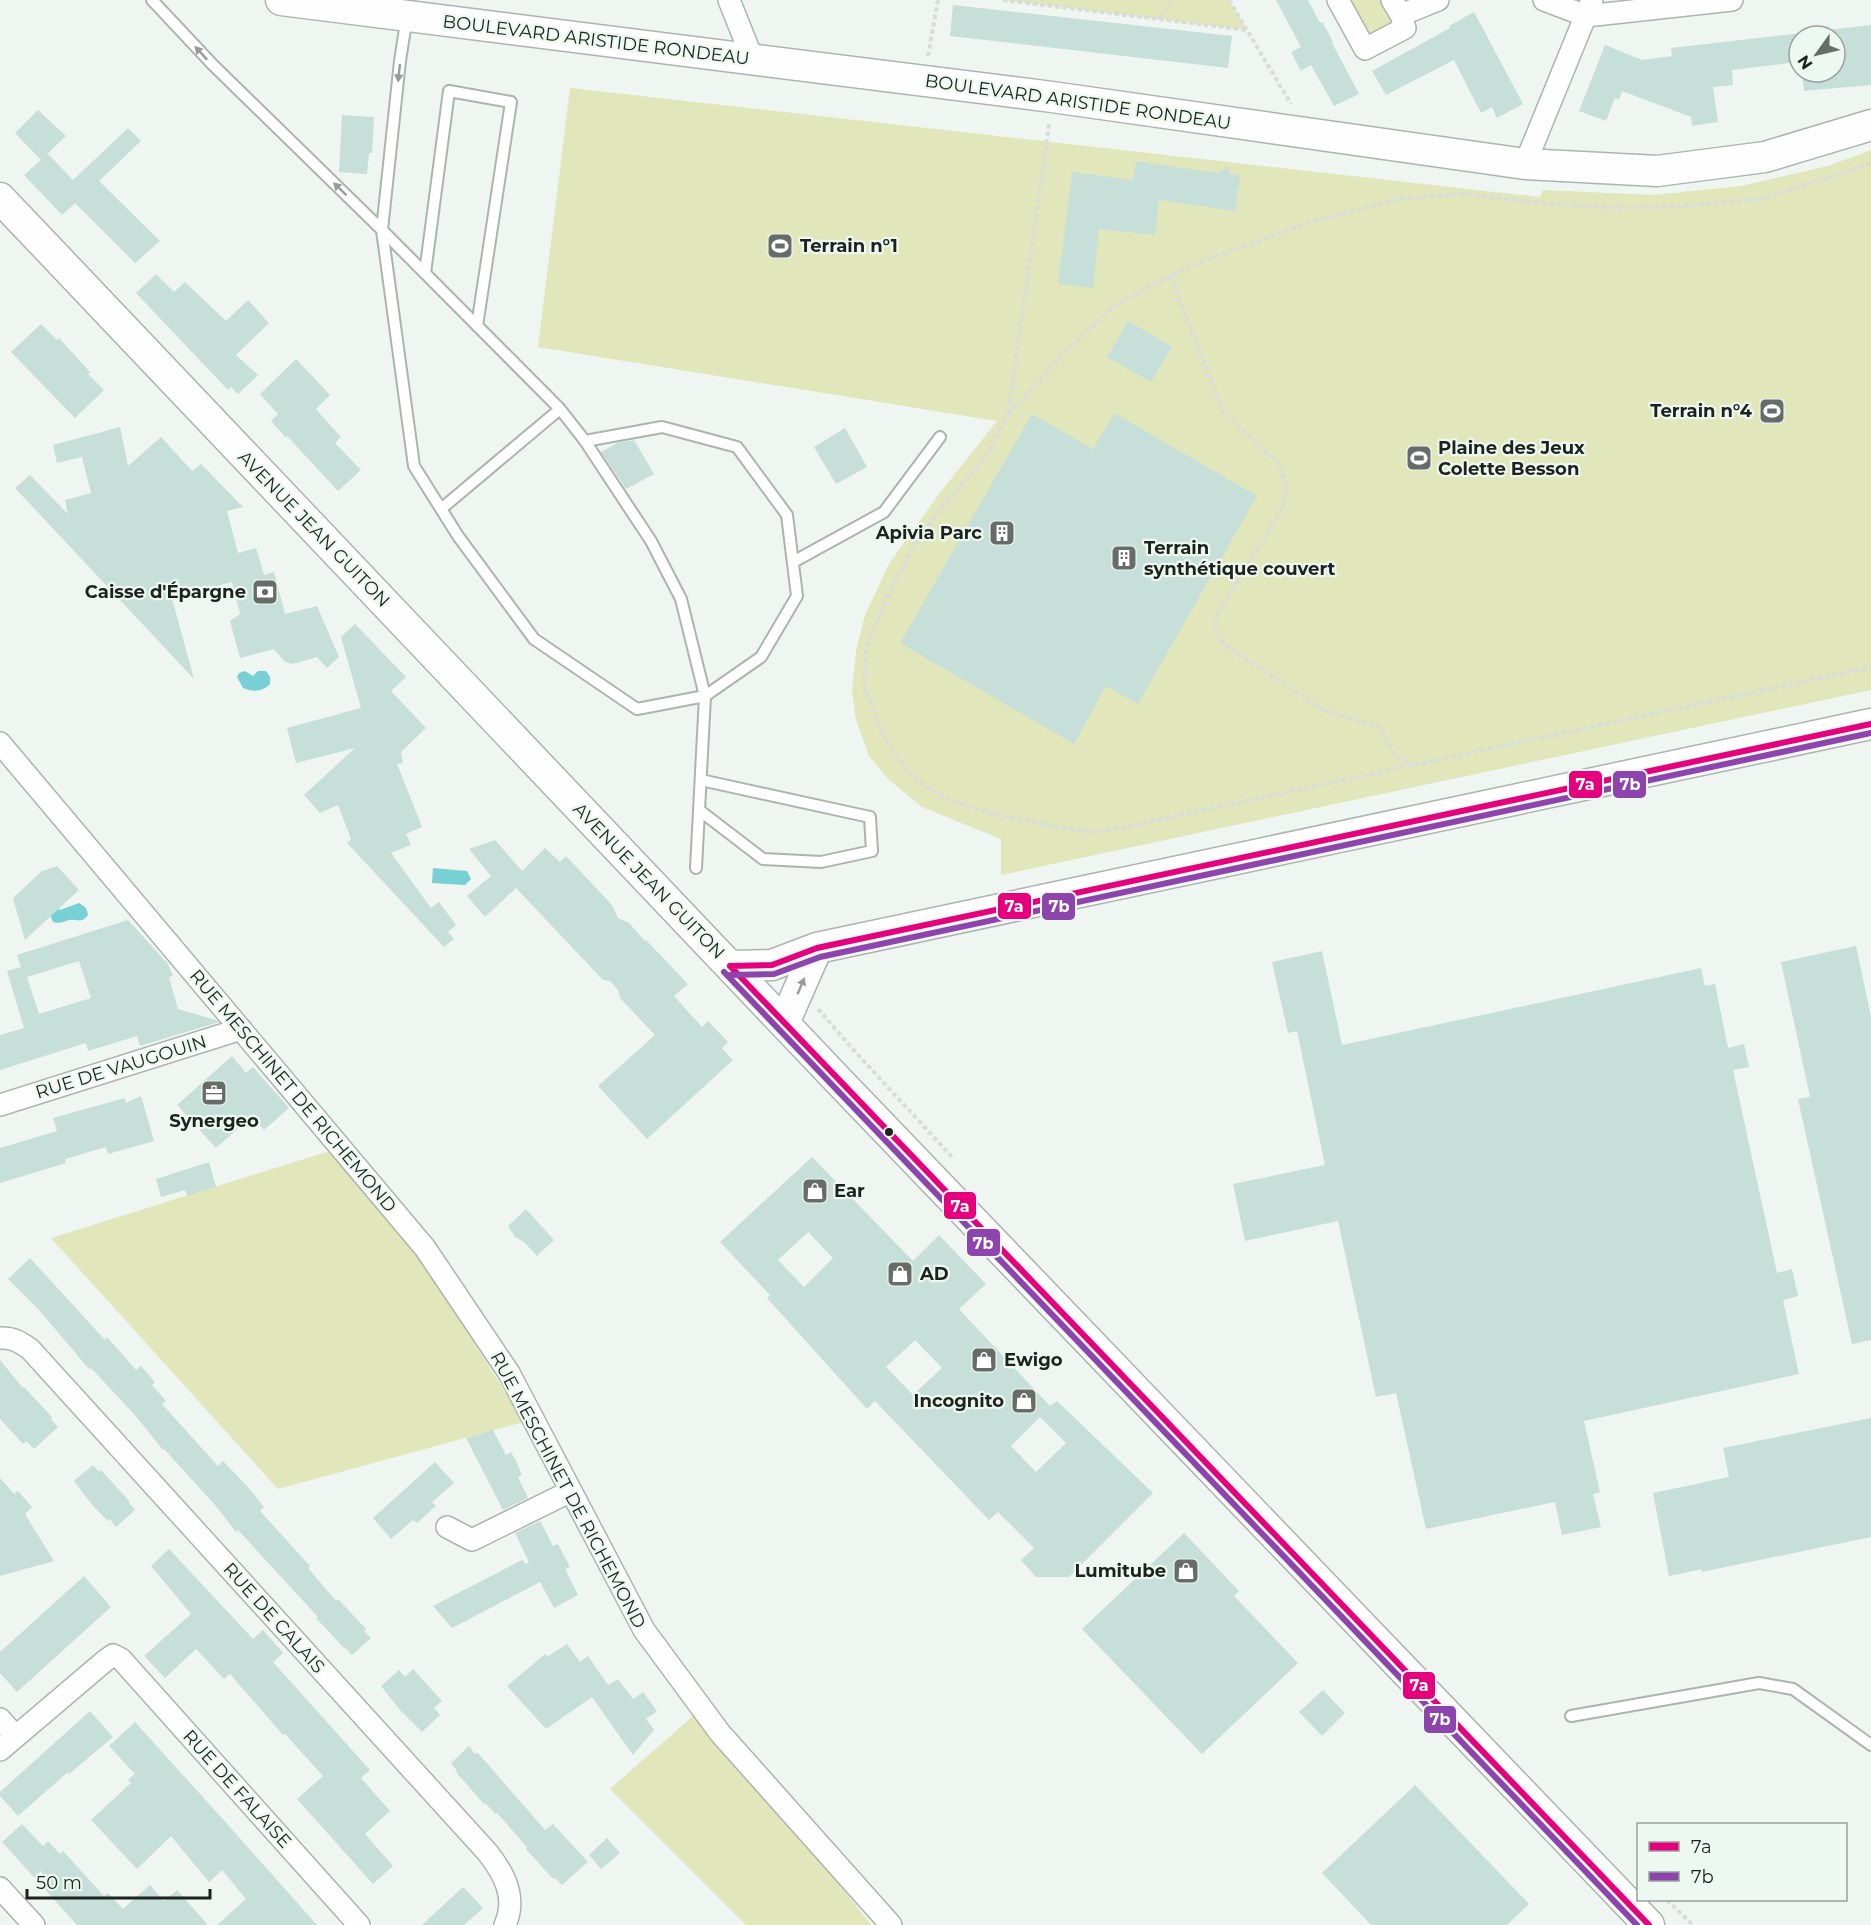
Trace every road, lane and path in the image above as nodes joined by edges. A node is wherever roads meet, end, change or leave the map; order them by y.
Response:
1 (152, 0) edge
2 (281, 0) edge
3 (729, 0) edge
4 (938, 0) edge
5 (1003, 0) edge
6 (1172, 0) edge
7 (1229, 0) edge
8 (1338, 0) edge
9 (1438, 0) edge
10 (1544, 0) edge
11 (1732, 0) edge
12 (1026, 1) edge
13 (405, 8) edge
14 (1397, 8) edge
15 (1589, 8) edge
16 (1160, 19) junction
17 (1247, 30) junction
18 (753, 60) junction
19 (923, 81) junction
20 (1052, 97) junction
21 (1871, 125) edge
22 (1308, 133) junction
23 (1871, 163) edge
24 (1526, 164) junction
25 (0, 198) edge
26 (382, 230) junction
27 (424, 273) junction
28 (1170, 276) junction
29 (477, 326) junction
30 (560, 409) junction
31 (1008, 415) junction
32 (940, 437) dead end
33 (585, 441) junction
34 (441, 509) junction
35 (793, 562) junction
36 (1871, 667) edge
37 (705, 696) junction
38 (1871, 724) edge
39 (0, 743) edge
40 (1413, 766) junction
41 (701, 780) junction
42 (699, 810) junction
43 (696, 868) dead end
44 (817, 948) junction
45 (730, 966) junction
46 (784, 1023) junction
47 (241, 1029) junction
48 (0, 1105) edge
49 (0, 1338) edge
50 (571, 1491) junction
51 (447, 1527) dead end
52 (1571, 1716) dead end
53 (0, 1719) edge
54 (8, 1743) edge
55 (1871, 1745) edge
56 (0, 1887) edge
57 (1669, 1901) edge
58 (34, 1925) edge
59 (359, 1925) edge
60 (505, 1925) edge
61 (891, 1925) edge
62 (1649, 1925) edge
63 (1693, 1925) edge

26 -> 1 lane
2 - 13 street, BOULEVARD ARISTIDE RONDEAU
3 - 18 street
4 - 19 path
5 - 12 path
6 - 16 path
7 - 17 path
8 - 14 street
9 - 14 street
10 - 15 street
11 - 15 street
12 - 16 path
13 - 18 street, BOULEVARD ARISTIDE RONDEAU
13 -> 26 lane
15 - 24 street
16 - 17 path
17 - 22 path
18 - 19 street, BOULEVARD ARISTIDE RONDEAU
19 - 20 street, BOULEVARD ARISTIDE RONDEAU
20 - 22 street, BOULEVARD ARISTIDE RONDEAU
20 - 31 path
21 - 24 street, BOULEVARD ARISTIDE RONDEAU
22 - 24 street, BOULEVARD ARISTIDE RONDEAU
23 - 28 path
25 - 45 street, AVENUE JEAN GUITON
26 - 27 lane
26 - 34 lane
27 - 29 lane
27 - 29 lane
28 - 31 path
28 - 40 path
29 - 30 lane
30 - 33 lane
30 - 34 lane
31 - 40 path
32 - 35 lane
33 - 35 lane
33 - 37 lane
34 - 37 lane
35 - 37 lane
36 - 40 path
37 - 41 lane
38 - 44 street
39 - 47 street, RUE MESCHINET DE RICHEMOND
41 - 42 lane
41 - 42 lane
42 - 43 lane
44 - 45 street
46 -> 44 street
45 - 46 street, AVENUE JEAN GUITON
46 - 62 street, AVENUE JEAN GUITON
47 - 48 street, RUE DE VAUGOUIN
47 - 50 street, RUE MESCHINET DE RICHEMOND
49 - 60 street, RUE DE CALAIS
50 - 51 street
50 - 61 street, RUE MESCHINET DE RICHEMOND
52 - 55 lane
53 - 54 street
54 - 59 street, RUE DE FALAISE
56 - 58 street
57 - 63 path

